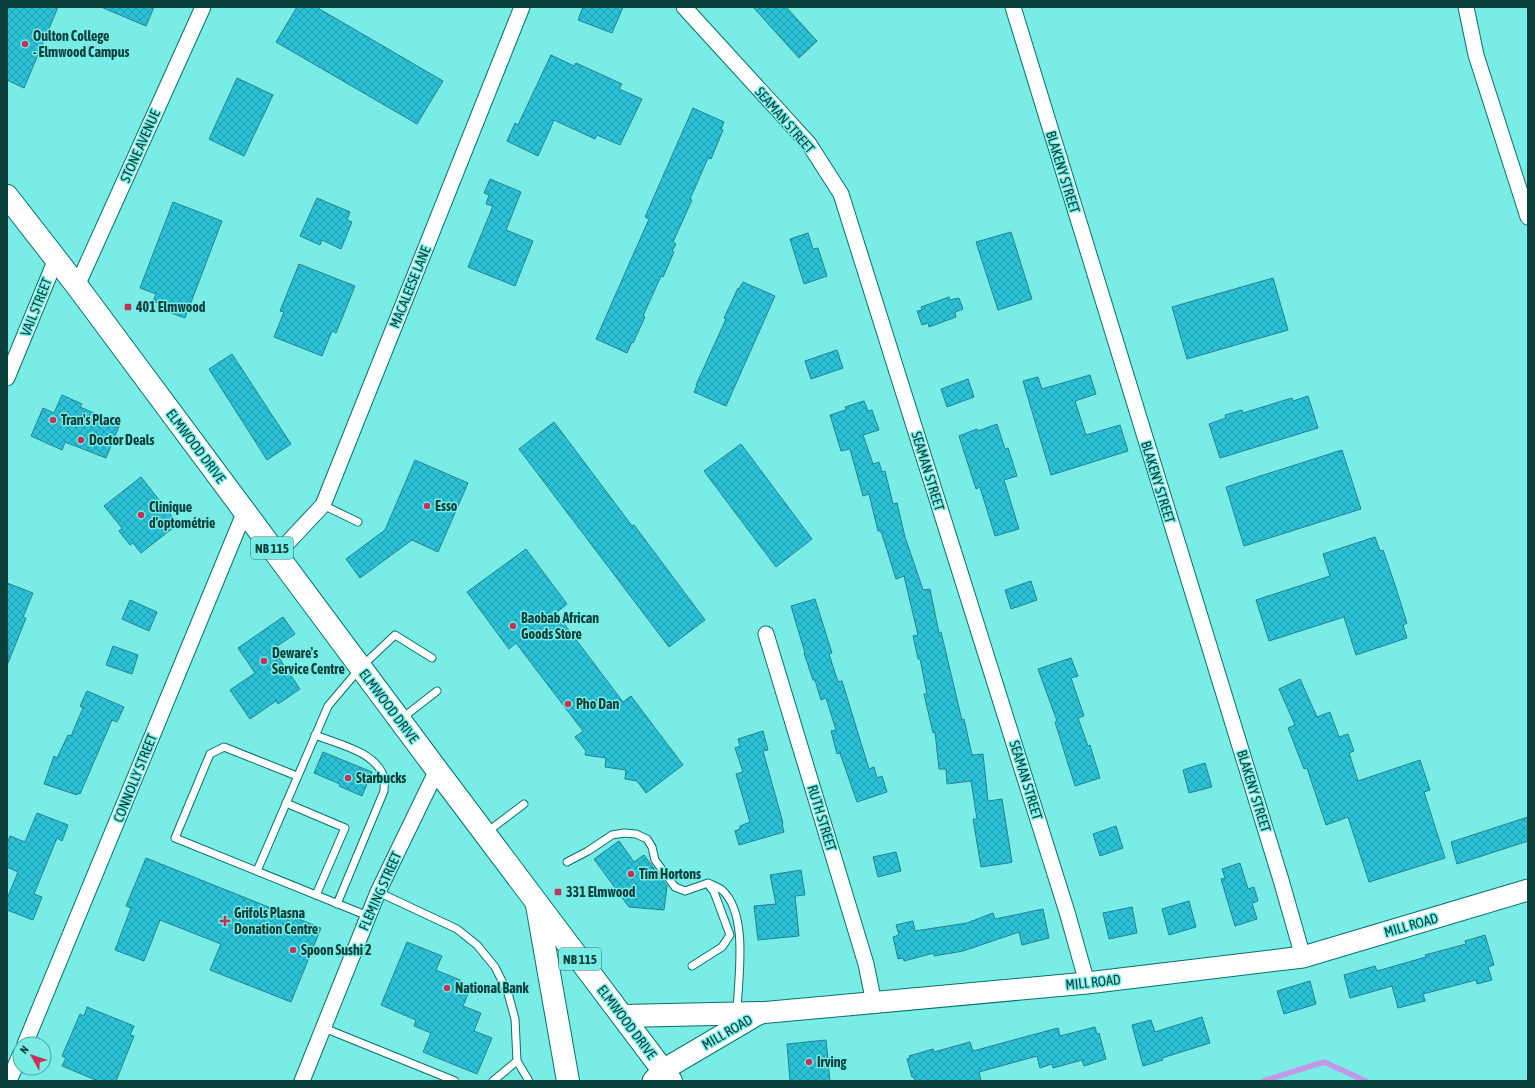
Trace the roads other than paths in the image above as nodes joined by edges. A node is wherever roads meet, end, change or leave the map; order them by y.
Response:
1 (203, 7) edge
2 (522, 7) edge
3 (684, 7) edge
4 (1013, 7) edge
5 (1466, 7) edge
6 (7, 196) edge
7 (1528, 217) edge
8 (56, 259) junction
9 (77, 286) junction
10 (7, 378) edge
11 (323, 505) junction
12 (245, 512) junction
13 (358, 522) dead end
14 (276, 554) junction
15 (766, 634) dead end
16 (432, 658) dead end
17 (361, 668) junction
18 (437, 691) dead end
19 (400, 720) junction
20 (315, 735) junction
21 (436, 770) junction
22 (297, 776) junction
23 (286, 803) junction
24 (524, 804) dead end
25 (485, 834) junction
26 (567, 862) dead end
27 (257, 871) junction
28 (708, 883) junction
29 (1528, 890) edge
30 (378, 892) junction
31 (316, 895) junction
32 (536, 902) junction
33 (337, 904) junction
34 (368, 916) junction
35 (1303, 956) junction
36 (692, 966) dead end
37 (1087, 983) junction
38 (874, 1003) junction
39 (737, 1013) junction
40 (760, 1013) junction
41 (623, 1016) junction
42 (324, 1028) junction
43 (28, 1036) edge
44 (517, 1061) junction
45 (662, 1077) edge
46 (302, 1081) edge
47 (455, 1081) edge
48 (494, 1081) edge
49 (529, 1081) edge
50 (568, 1081) edge

1 - 9 street, STONE AVENUE
2 - 11 street, MACALEESE LANE
3 - 37 street, SEAMAN STREET
4 - 35 street, BLAKENY STREET
5 - 7 street
6 - 8 main road, ELMWOOD DRIVE / NB 115
8 - 9 main road, ELMWOOD DRIVE / NB 115
8 - 10 street, VAIL STREET
9 - 12 main road, ELMWOOD DRIVE / NB 115
11 - 13 lane
11 - 14 street, MACALEESE LANE
12 - 14 main road, ELMWOOD DRIVE / NB 115
12 - 43 street, CONNOLLY STREET
14 - 17 main road, ELMWOOD DRIVE / NB 115
15 - 38 street, RUTH STREET
16 - 17 lane
17 - 19 main road, ELMWOOD DRIVE / NB 115
17 - 20 lane
18 - 19 lane
19 - 21 main road, ELMWOOD DRIVE / NB 115
20 - 22 lane
20 - 33 lane
21 - 25 main road, ELMWOOD DRIVE / NB 115
21 - 30 street, FLEMING STREET
22 - 23 lane
22 - 27 lane
23 - 27 lane
23 - 31 lane
24 - 25 lane
25 - 32 main road, ELMWOOD DRIVE / NB 115
26 - 28 lane
27 - 31 lane
28 - 36 lane
28 - 39 lane
29 - 35 street, MILL ROAD
30 - 34 street, FLEMING STREET
30 - 44 lane
31 - 33 lane
32 - 41 main road, ELMWOOD DRIVE / NB 115
32 - 50 main road
33 - 34 lane
34 - 42 street, FLEMING STREET
35 - 37 street, MILL ROAD
37 - 38 street, MILL ROAD
38 - 40 street, MILL ROAD
39 - 40 main road
39 - 41 main road
40 - 45 street, MILL ROAD
41 - 45 main road, ELMWOOD DRIVE / NB 115
42 - 46 street, FLEMING STREET
42 - 47 lane
44 - 48 lane
44 - 49 lane

